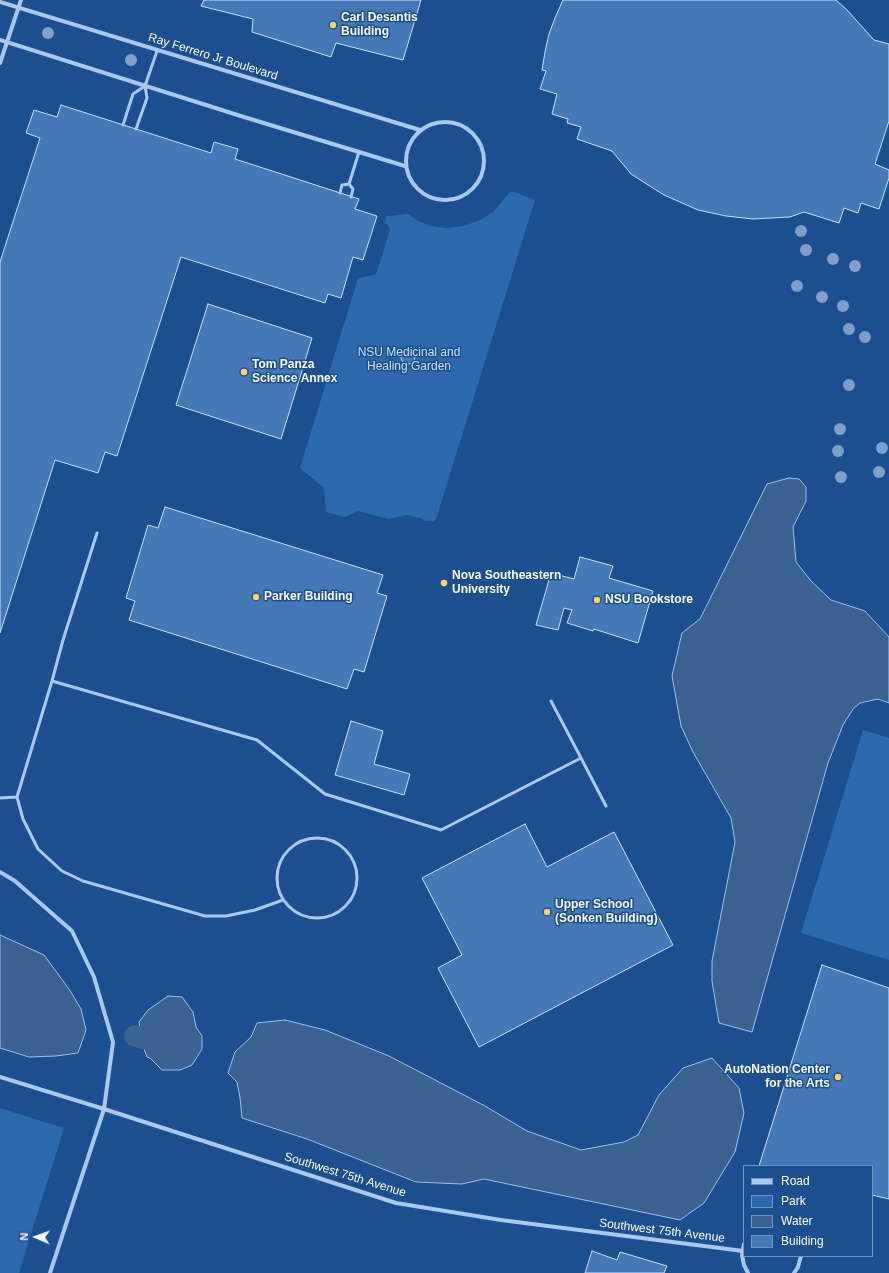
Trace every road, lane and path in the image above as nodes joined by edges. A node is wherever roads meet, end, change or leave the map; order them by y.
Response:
1 (21, 0) edge
2 (0, 2) edge
3 (18, 7) junction
4 (0, 40) edge
5 (7, 43) junction
6 (157, 50) junction
7 (0, 63) edge
8 (145, 86) junction
9 (123, 125) dead end
10 (136, 129) dead end
11 (420, 130) junction
12 (359, 152) junction
13 (405, 166) junction
14 (349, 184) junction
15 (340, 193) dead end
16 (351, 197) dead end
17 (98, 533) dead end
18 (52, 681) junction
19 (551, 701) dead end
20 (582, 758) junction
21 (17, 797) junction
22 (0, 798) edge
23 (606, 806) dead end
24 (0, 872) edge
25 (283, 900) junction
26 (0, 1077) edge
27 (104, 1109) junction
28 (743, 1251) joint
29 (801, 1257) edge
30 (50, 1273) edge
31 (748, 1273) edge
32 (794, 1273) edge

1 - 3 street
2 - 3 street, Ray Ferrero Jr Boulevard
3 - 5 street
3 - 6 street, Ray Ferrero Jr Boulevard
4 - 5 street
5 - 7 street
5 - 8 street
6 - 8 lane
6 - 11 street, Ray Ferrero Jr Boulevard
8 - 9 lane
8 - 10 lane
8 - 12 street
11 - 13 street
11 - 13 street
12 - 13 street
12 - 14 lane
14 - 15 lane
14 - 16 lane
17 - 18 lane
18 - 20 lane
18 - 21 lane
19 - 20 lane
20 - 23 lane
21 - 22 lane
21 - 25 lane
24 - 27 street
25 - 25 lane
26 - 27 street, Southwest 75th Avenue
27 - 28 street, Southwest 75th Avenue
27 - 30 street
28 - 31 street
29 - 32 street

